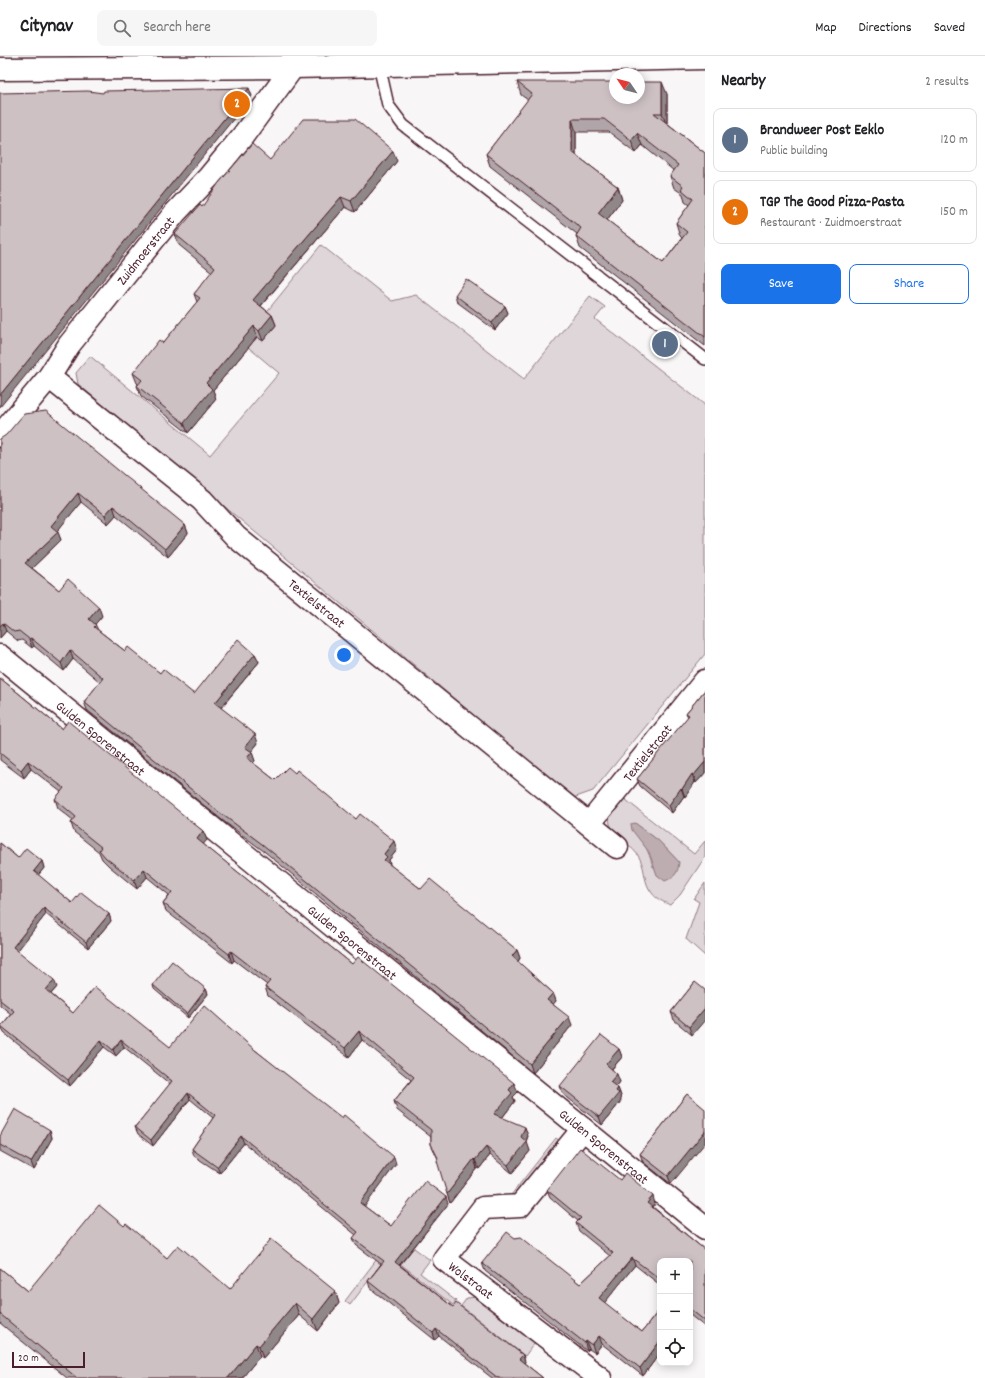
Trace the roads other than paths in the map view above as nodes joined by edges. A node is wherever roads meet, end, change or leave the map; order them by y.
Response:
1 (705, 58) edge
2 (293, 61) edge
3 (379, 65) junction
4 (0, 69) edge
5 (705, 359) edge
6 (49, 377) junction
7 (0, 436) edge
8 (0, 656) edge
9 (705, 681) edge
10 (589, 824) junction
11 (616, 847) dead end
12 (583, 1129) junction
13 (705, 1228) edge
14 (600, 1378) edge

1 - 3 street
2 - 3 street
2 - 4 street
2 - 6 street, Zuidmoerstraat
3 - 5 lane
6 - 7 street, Zuidmoerstraat
6 - 10 street, Textielstraat
8 - 12 street, Gulden Sporenstraat
9 - 10 street, Textielstraat
10 - 11 street, Textielstraat
12 - 13 street, Gulden Sporenstraat
12 - 14 street, Wolstraat

